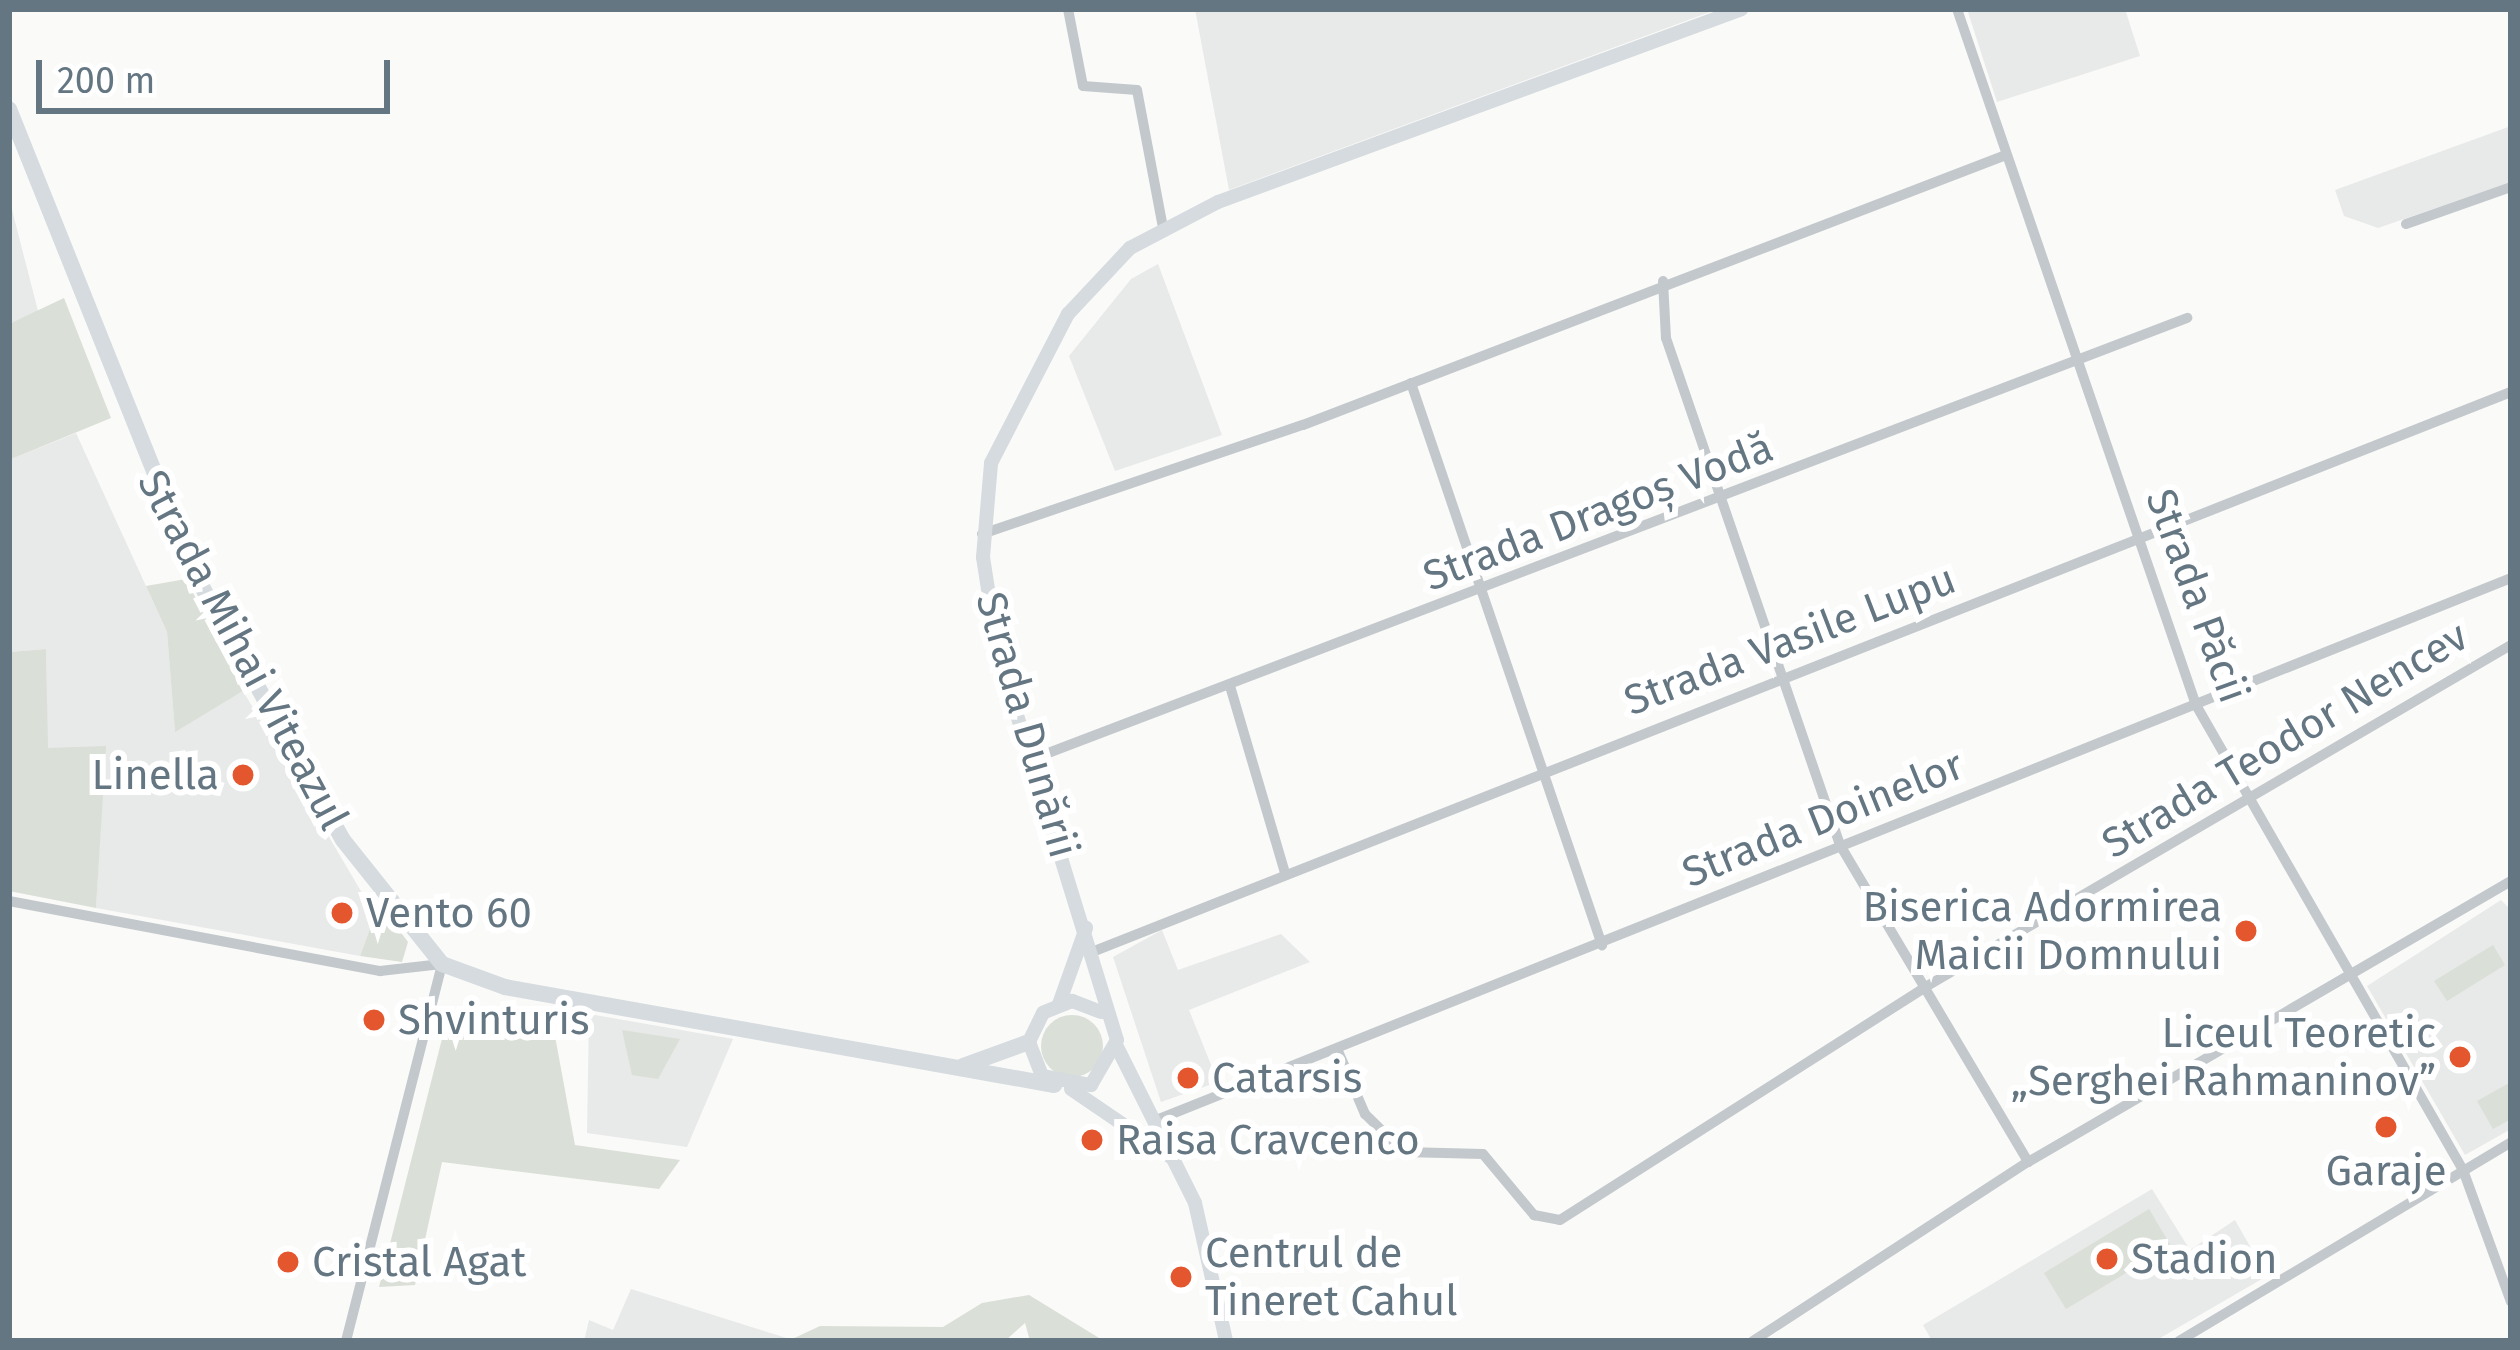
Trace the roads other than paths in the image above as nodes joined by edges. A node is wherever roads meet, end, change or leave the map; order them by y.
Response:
1 (1068, 9) edge
2 (1742, 9) edge
3 (1957, 9) edge
4 (9, 109) edge
5 (2006, 155) junction
6 (2511, 187) edge
7 (2406, 224) dead end
8 (1163, 229) junction
9 (1663, 281) junction
10 (2187, 318) dead end
11 (2079, 358) junction
12 (1411, 383) junction
13 (2511, 392) edge
14 (1725, 498) junction
15 (982, 534) junction
16 (2140, 543) junction
17 (2511, 578) edge
18 (1484, 593) junction
19 (2511, 644) edge
20 (1778, 677) junction
21 (1230, 686) junction
22 (2196, 705) junction
23 (1030, 760) junction
24 (1543, 768) junction
25 (2250, 794) junction
26 (1840, 845) junction
27 (1285, 872) junction
28 (2511, 881) edge
29 (9, 901) edge
30 (1087, 923) junction
31 (1603, 945) junction
32 (1092, 952) junction
33 (442, 964) junction
34 (2354, 980) junction
35 (1922, 988) junction
36 (1059, 1004) junction
37 (1102, 1012) junction
38 (1029, 1042) junction
39 (1117, 1047) junction
40 (1338, 1052) junction
41 (956, 1068) junction
42 (1062, 1087) junction
43 (1159, 1119) junction
44 (2511, 1142) edge
45 (2028, 1162) junction
46 (1179, 1163) junction
47 (2463, 1170) junction
48 (2511, 1301) edge
49 (346, 1341) edge
50 (1226, 1341) edge
51 (1753, 1341) edge
52 (2179, 1341) edge

1 - 8 street
2 - 8 main road, Strada Dunării
3 - 5 street, Strada Păcii
4 - 33 main road, Strada Mihai Viteazul
5 - 9 street
5 - 11 street, Strada Păcii
6 - 7 street
8 - 15 main road, Strada Dunării
9 - 12 street
9 - 14 street
10 - 11 street, Strada Dragoș Vodă
11 - 14 street, Strada Dragoș Vodă
11 - 16 street, Strada Păcii
12 - 15 street
12 - 18 street
13 - 16 street, Strada Vasile Lupu
14 - 18 street, Strada Dragoș Vodă
14 - 20 street
15 - 23 main road, Strada Dunării
16 - 20 street, Strada Vasile Lupu
16 - 22 street, Strada Păcii
17 - 22 street, Strada Doinelor
18 - 21 street, Strada Dragoș Vodă
18 - 24 street
19 - 25 street, Strada Teodor Nencev
20 - 24 street, Strada Vasile Lupu
20 - 26 street
21 - 23 street, Strada Dragoș Vodă
21 - 27 street
22 - 25 street, Strada Păcii
22 - 26 street, Strada Doinelor
23 - 30 main road, Strada Dunării
24 - 27 street, Strada Vasile Lupu
24 - 31 street
25 - 34 street, Strada Păcii
25 - 35 street, Strada Teodor Nencev
26 - 31 street, Strada Doinelor
26 - 35 street
27 - 32 street, Strada Vasile Lupu
28 - 34 street
29 - 33 street
30 - 32 main road, Strada Dunării
30 - 36 main road
31 - 40 street, Strada Doinelor
32 - 37 main road, Strada Dunării
33 - 41 main road
33 - 49 street
34 - 45 street
34 - 47 street, Strada Păcii
35 - 40 street, Strada Teodor Nencev
35 - 45 street
36 - 37 main road
36 - 38 main road
37 - 39 main road
38 - 41 main road
38 - 42 main road
39 - 42 main road
39 - 43 main road
40 - 43 street, Strada Doinelor
41 - 42 main road
42 - 46 main road
43 - 46 main road
44 - 47 street
45 - 51 street
46 - 50 main road
47 - 48 street, Strada Păcii
47 - 52 street

